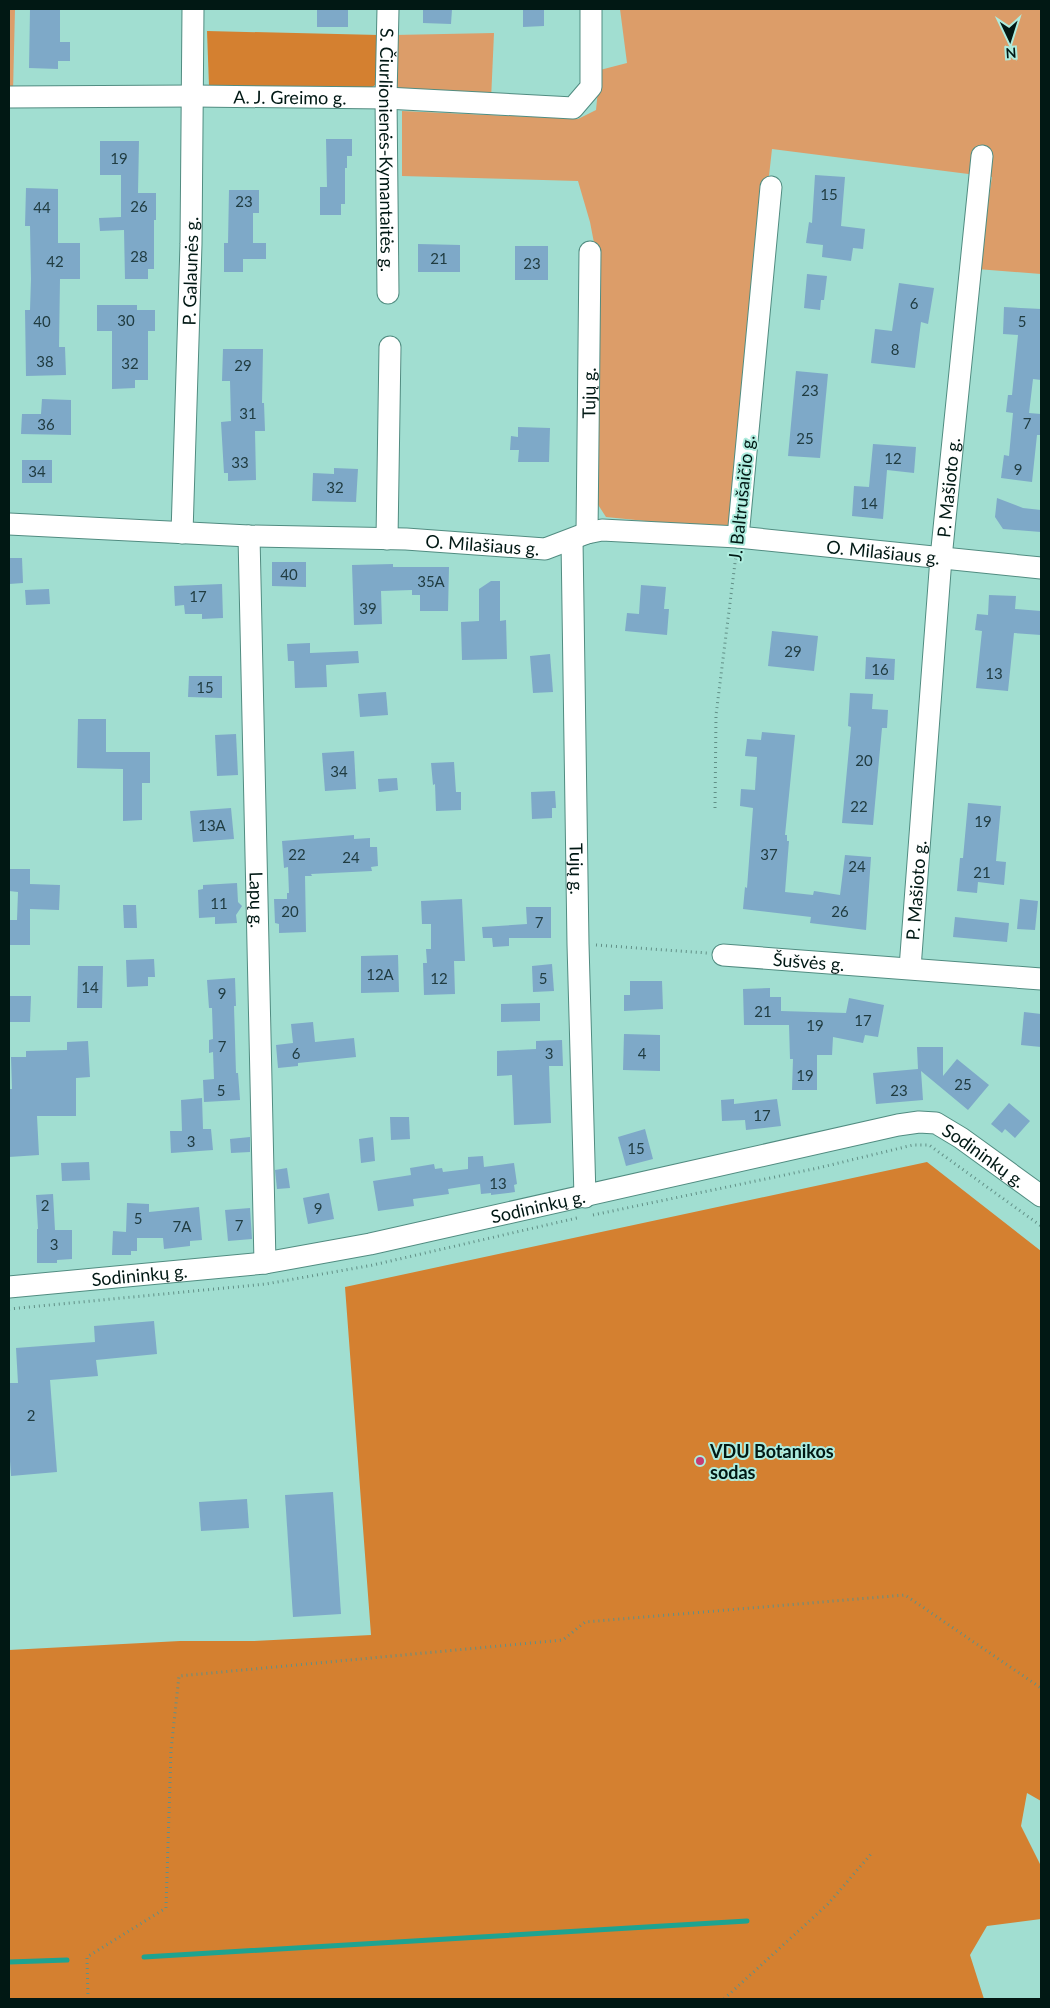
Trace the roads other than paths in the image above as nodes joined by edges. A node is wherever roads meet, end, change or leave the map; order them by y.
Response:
1 (193, 9) edge
2 (388, 9) edge
3 (591, 9) edge
4 (194, 96) junction
5 (9, 97) edge
6 (386, 98) junction
7 (982, 156) dead end
8 (771, 187) dead end
9 (590, 252) dead end
10 (388, 293) dead end
11 (390, 348) dead end
12 (9, 524) edge
13 (182, 533) junction
14 (249, 536) junction
15 (579, 536) junction
16 (738, 537) junction
17 (387, 539) junction
18 (941, 558) junction
19 (1041, 568) edge
20 (723, 955) road end
21 (910, 968) junction
22 (1041, 979) edge
23 (1041, 1196) edge
24 (585, 1197) junction
25 (265, 1263) junction
26 (9, 1287) edge

1 - 4 street, P. Galaunės g.
2 - 6 street, S. Čiurlionienės-Kymantaitės g.
3 - 6 street, A. J. Greimo g.
4 - 5 street, A. J. Greimo g.
4 - 6 street, A. J. Greimo g.
4 - 13 street, P. Galaunės g.
6 - 10 street, S. Čiurlionienės-Kymantaitės g.
7 - 18 street, P. Mašioto g.
8 - 16 street, J. Baltrušaičio g.
9 - 15 street, Tujų g.
11 - 17 street
12 - 13 street, O. Milašiaus g.
13 - 14 street, O. Milašiaus g.
14 - 17 street, O. Milašiaus g.
14 - 25 street, Lapų g.
15 - 16 street, O. Milašiaus g.
15 - 17 street, O. Milašiaus g.
15 - 24 street, Tujų g.
16 - 18 street, O. Milašiaus g.
18 - 19 street, O. Milašiaus g.
18 - 21 street, P. Mašioto g.
20 - 21 street, Šušvės g.
21 - 22 street, Šušvės g.
23 - 24 street, Sodininkų g.
24 - 25 street, Sodininkų g.
25 - 26 street, Sodininkų g.

